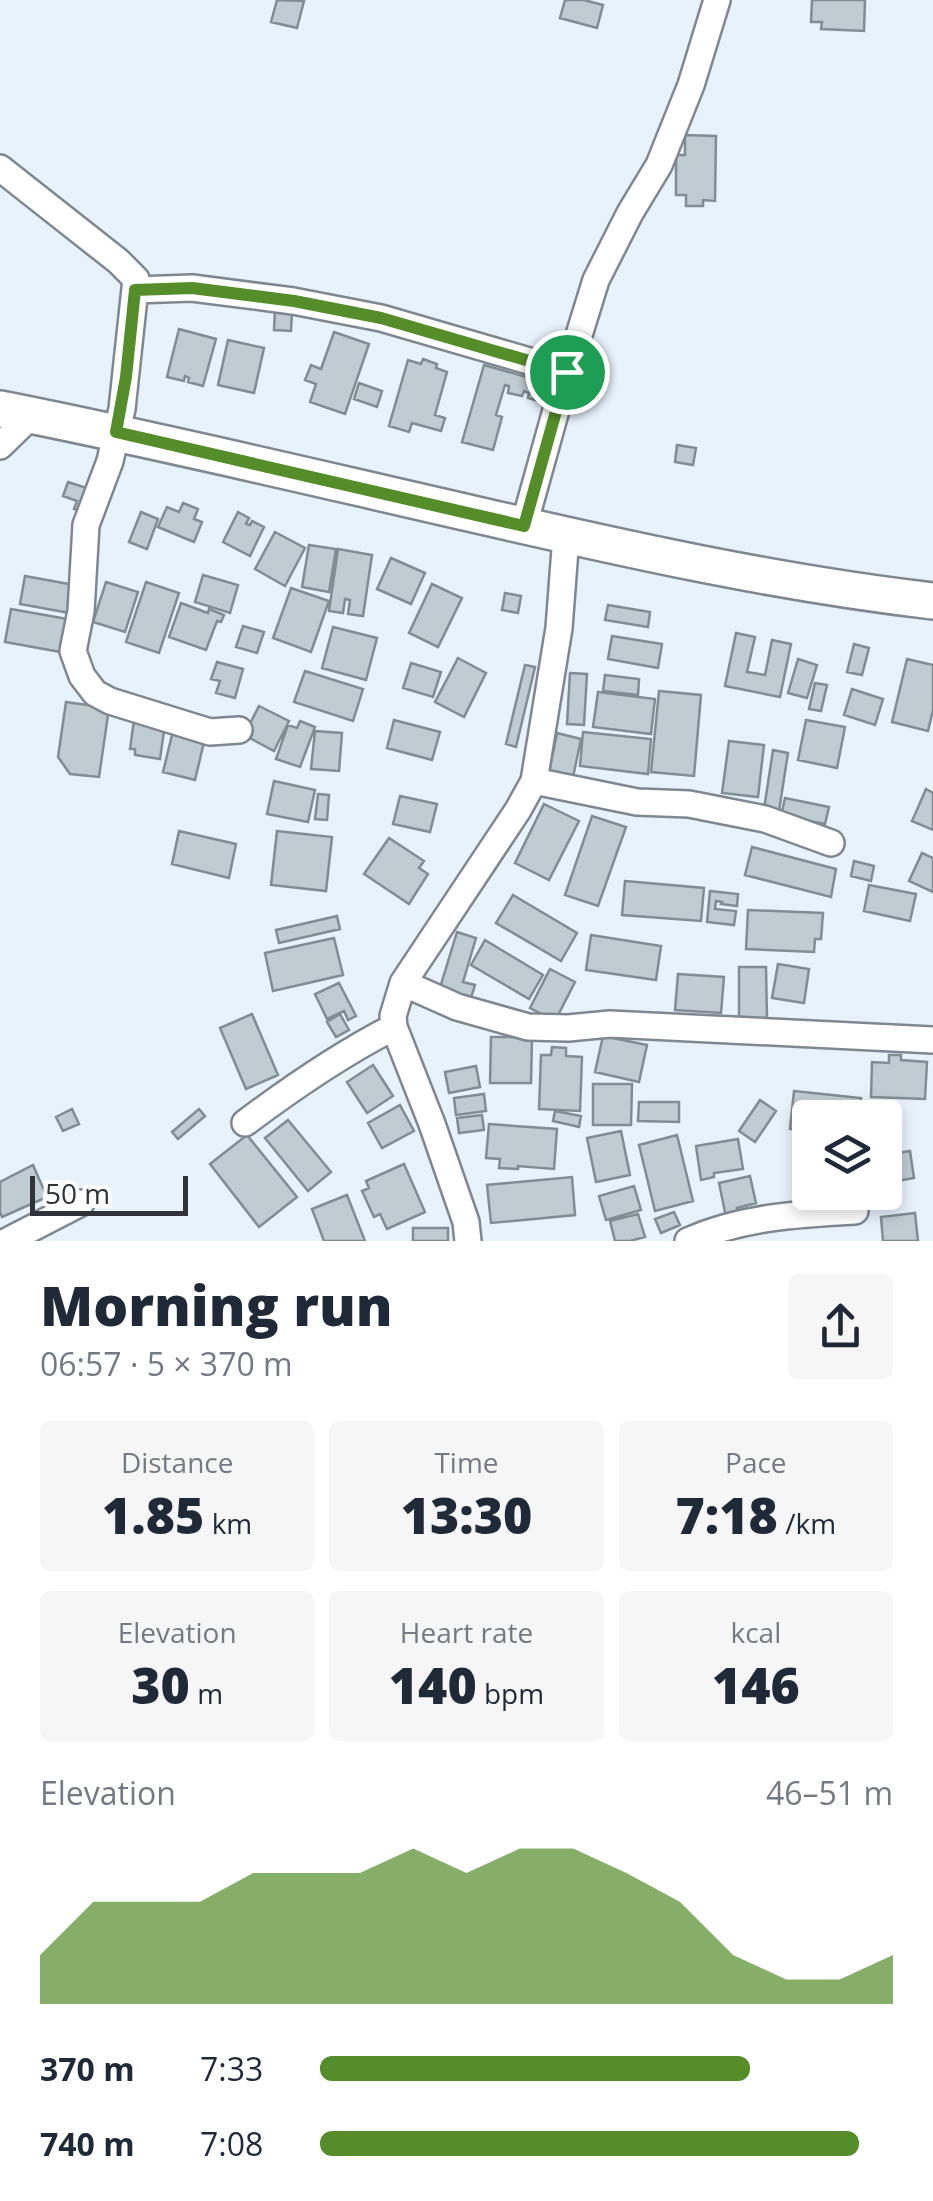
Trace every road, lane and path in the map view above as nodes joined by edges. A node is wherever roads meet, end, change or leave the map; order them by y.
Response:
1 (717, 0) edge
2 (0, 168) edge
3 (135, 290) junction
4 (567, 372) junction
5 (16, 412) edge
6 (116, 432) junction
7 (0, 446) edge
8 (524, 526) junction
9 (566, 536) junction
10 (933, 601) edge
11 (240, 730) dead end
12 (534, 781) junction
13 (831, 843) dead end
14 (403, 983) junction
15 (394, 1027) junction
16 (933, 1040) edge
17 (245, 1124) dead end
18 (82, 1203) dead end
19 (855, 1211) dead end
20 (7, 1241) edge
21 (468, 1241) edge
22 (688, 1241) edge

1 - 4 street
2 - 3 street
3 - 4 street
3 - 6 street
4 - 8 street
5 - 6 main road
5 - 7 street
6 - 8 main road
6 - 11 street
8 - 9 main road
9 - 10 main road
9 - 12 street
12 - 13 street
12 - 14 street
14 - 15 street
14 - 16 street
15 - 17 street
15 - 21 street
18 - 20 street
19 - 22 street

